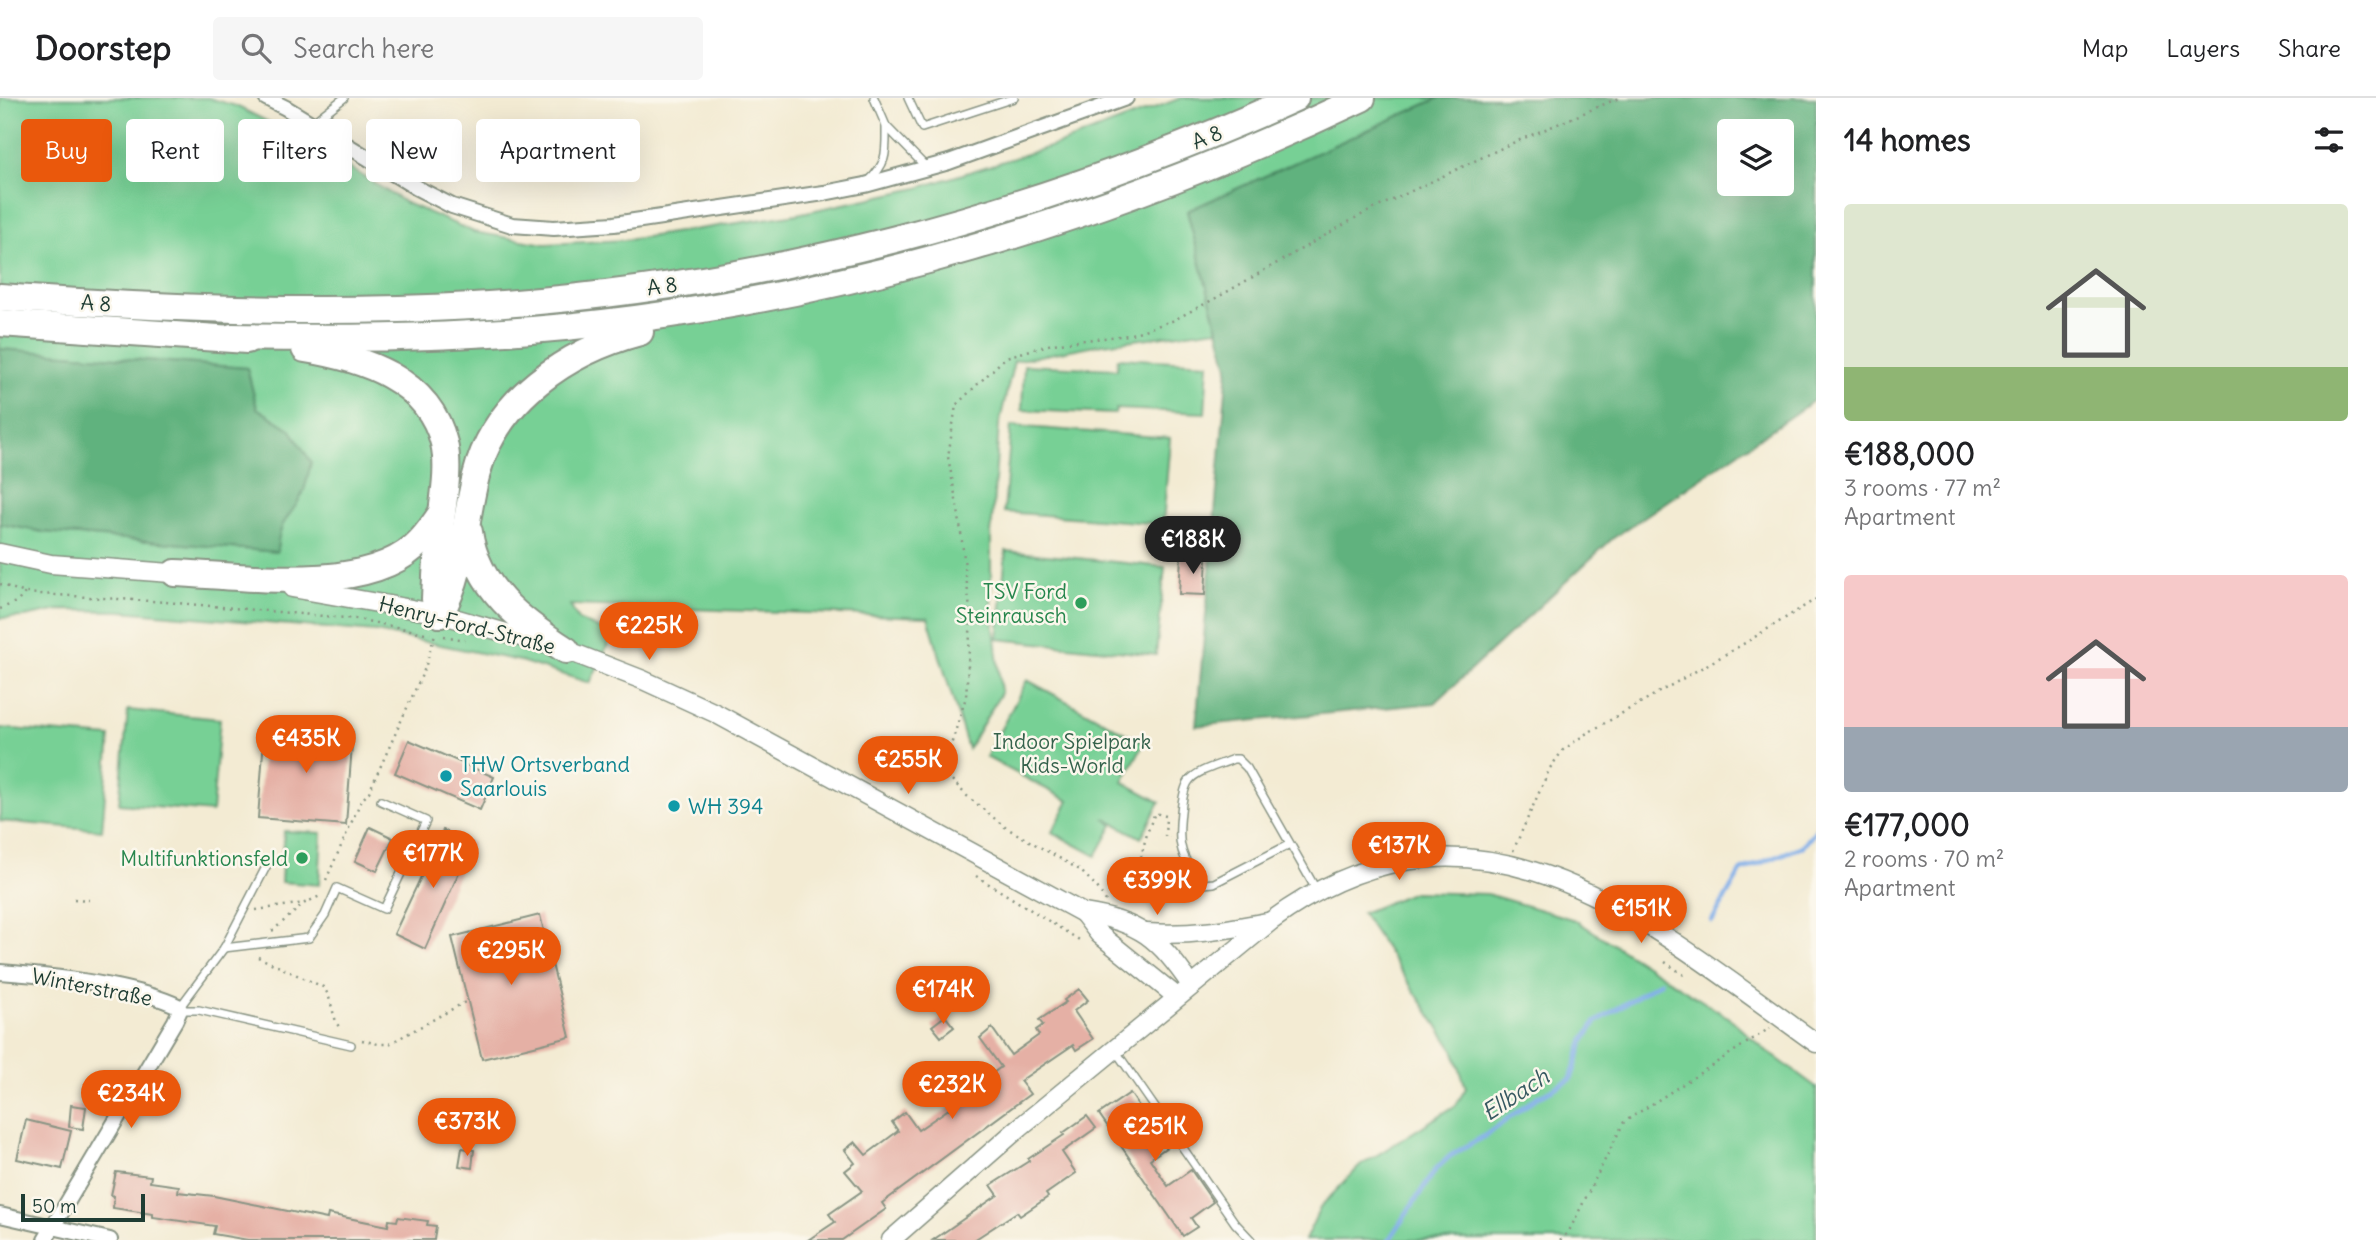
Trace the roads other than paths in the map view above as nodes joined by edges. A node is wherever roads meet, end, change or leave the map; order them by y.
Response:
1 (266, 98) edge
2 (344, 98) edge
3 (874, 98) edge
4 (908, 98) edge
5 (1014, 98) edge
6 (1126, 98) edge
7 (1295, 98) edge
8 (1363, 98) edge
9 (305, 119) edge
10 (317, 119) edge
11 (886, 126) junction
12 (352, 148) edge
13 (927, 168) junction
14 (865, 184) junction
15 (0, 297) edge
16 (730, 305) junction
17 (0, 323) edge
18 (232, 337) junction
19 (442, 512) junction
20 (468, 519) junction
21 (0, 553) edge
22 (176, 573) junction
23 (438, 624) junction
24 (566, 650) junction
25 (381, 801) dead end
26 (1290, 844) junction
27 (267, 865) dead end
28 (1317, 891) junction
29 (1083, 913) junction
30 (1271, 921) junction
31 (1146, 933) junction
32 (224, 948) junction
33 (0, 972) edge
34 (1184, 991) junction
35 (180, 1009) junction
36 (351, 1042) road end
37 (1816, 1043) edge
38 (1115, 1049) junction
39 (0, 1216) edge
40 (53, 1226) junction
41 (45, 1240) edge
42 (110, 1240) edge
43 (891, 1240) edge
44 (1251, 1240) edge

1 - 9 street
2 - 10 lane
3 - 11 lane
4 - 5 lane
6 - 13 street
7 - 15 highway, A 8 / A 8
8 - 16 highway, A 8 / A 8
11 - 13 lane
11 - 14 lane
12 - 14 street
13 - 14 street
16 - 18 highway, A 8 / A 8
16 - 20 highway
17 - 18 highway, A 8
18 - 19 highway
19 - 22 highway
19 - 23 highway
20 - 23 highway
20 - 24 highway
21 - 22 street, Henry-Ford-Straße
22 - 23 street, Henry-Ford-Straße
23 - 24 street, Henry-Ford-Straße
24 - 29 street, Henry-Ford-Straße
25 - 32 lane
26 - 26 lane
26 - 28 lane
27 - 32 lane
28 - 30 street
28 - 37 street
29 - 31 street, Henry-Ford-Straße
29 - 34 street, Henry-Ford-Straße
30 - 31 street
30 - 34 street
31 - 34 street, Henry-Ford-Straße
32 - 35 lane
33 - 35 street, Winterstraße
34 - 38 street
35 - 36 lane
35 - 40 street
38 - 43 street
38 - 44 lane
39 - 40 street
40 - 41 street
40 - 42 street

